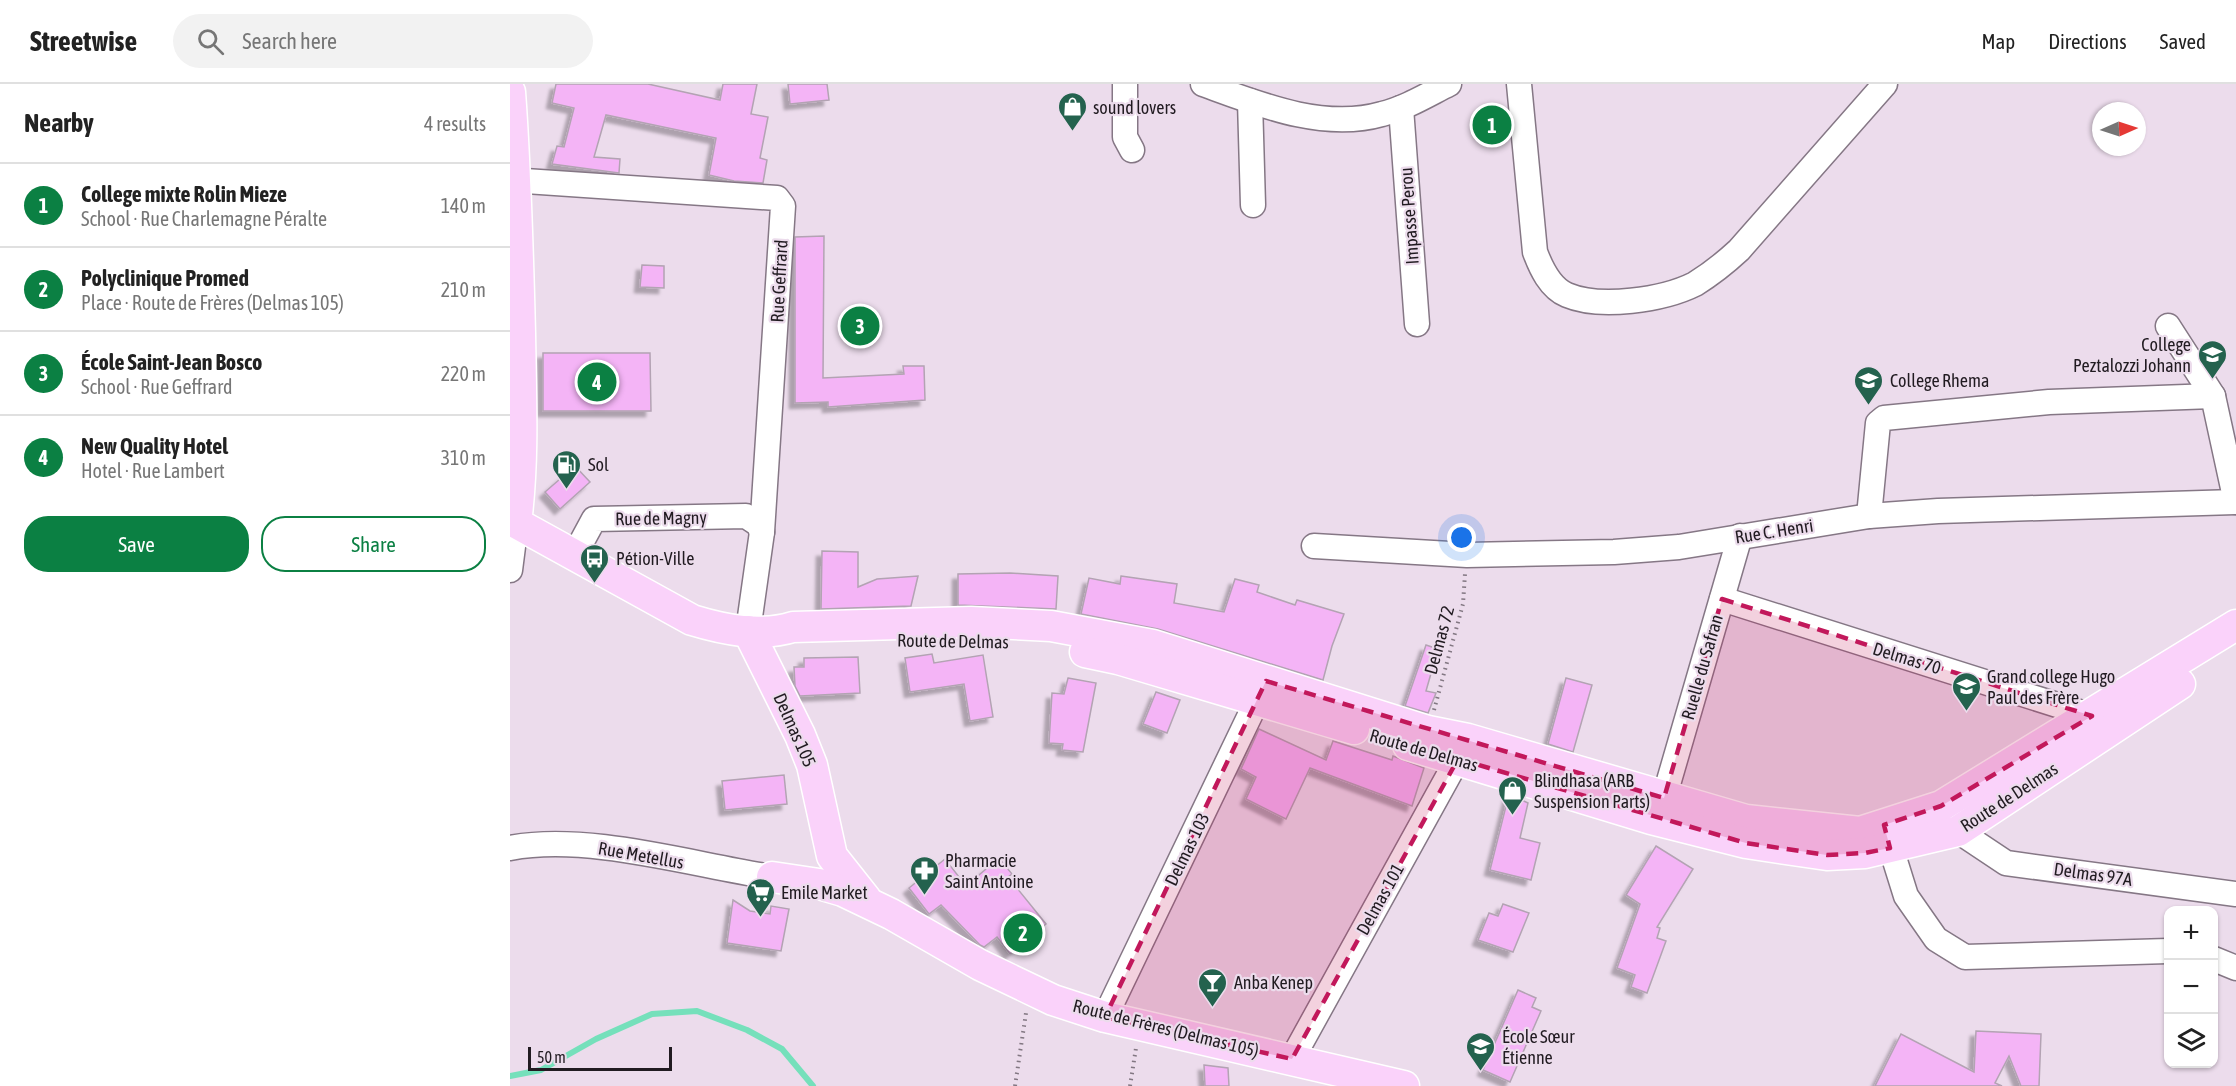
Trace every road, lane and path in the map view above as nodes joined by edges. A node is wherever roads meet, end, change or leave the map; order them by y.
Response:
1 (1125, 84) edge
2 (1203, 84) edge
3 (1449, 84) edge
4 (1519, 84) edge
5 (1885, 84) edge
6 (510, 92) edge
7 (1250, 101) junction
8 (1401, 108) junction
9 (1132, 150) dead end
10 (514, 181) edge
11 (1253, 205) dead end
12 (1417, 324) dead end
13 (2168, 326) dead end
14 (2213, 396) junction
15 (2236, 502) edge
16 (1869, 516) junction
17 (513, 523) edge
18 (762, 532) junction
19 (1740, 536) junction
20 (1314, 546) dead end
21 (1467, 555) junction
22 (574, 556) junction
23 (510, 570) edge
24 (1722, 600) junction
25 (2236, 625) edge
26 (761, 632) junction
27 (2236, 648) edge
28 (1262, 691) junction
29 (2092, 716) junction
30 (1428, 731) junction
31 (1463, 749) junction
32 (1664, 798) junction
33 (1941, 806) junction
34 (1958, 831) junction
35 (825, 834) junction
36 (1887, 836) junction
37 (510, 848) edge
38 (772, 877) junction
39 (2236, 894) edge
40 (873, 906) junction
41 (2164, 951) edge
42 (2216, 960) edge
43 (2236, 968) edge
44 (1030, 989) junction
45 (1105, 1017) junction
46 (1139, 1024) junction
47 (1292, 1059) junction
48 (1015, 1086) edge
49 (1130, 1086) edge
50 (1404, 1086) edge

1 - 9 street
2 - 7 street
3 - 8 street
4 - 5 street
6 - 10 main road
7 - 8 street
7 - 11 street
8 - 12 street, Impasse Perou
10 - 17 main road
10 - 18 street, Rue Geffrard
13 - 14 street
14 - 15 street
14 - 16 street
15 - 16 street, Rue C. Henri
16 - 19 street, Rue C. Henri
17 - 22 main road, Route de Delmas
17 - 23 street
18 - 22 street, Rue de Magny
18 - 26 street, Rue Geffrard
19 - 21 street, Rue C. Henri
19 - 24 street, Ruelle du Safran
20 - 21 street, Rue C. Henri
21 - 30 path, Delmas 72
22 - 26 main road, Route de Delmas
24 - 29 street, Delmas 70
24 - 32 street, Ruelle du Safran
25 - 29 main road, Route de Delmas
26 - 28 main road, Route de Delmas
26 - 35 main road, Delmas 105
27 - 34 main road, Route de Delmas
28 - 30 main road, Route de Delmas
28 - 31 main road, Route de Delmas
28 - 45 street, Delmas 103
29 - 33 main road, Route de Delmas
30 - 31 main road, Route de Delmas
31 - 32 main road, Route de Delmas
31 - 36 main road, Route de Delmas
31 - 47 street, Delmas 101
32 - 36 main road, Route de Delmas
33 - 34 street
33 - 36 main road, Route de Delmas
34 - 36 main road, Route de Delmas
34 - 39 street, Delmas 97A
35 - 38 main road
35 - 40 main road, Delmas 105
36 - 41 street
37 - 38 street, Rue Metellus
38 - 40 main road, Route de Frères (Delmas 105)
40 - 44 main road, Route de Frères (Delmas 105)
42 - 43 street
44 - 45 main road, Route de Frères (Delmas 105)
44 - 48 path
45 - 46 main road, Route de Frères (Delmas 105)
46 - 47 main road, Route de Frères (Delmas 105)
46 - 49 path
47 - 50 main road, Route de Frères (Delmas 105)

